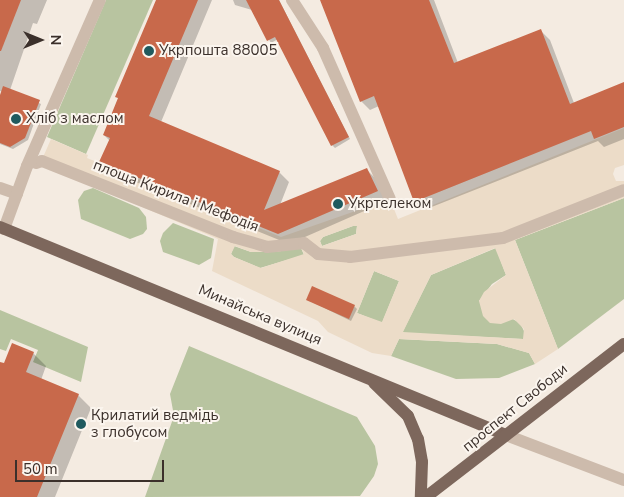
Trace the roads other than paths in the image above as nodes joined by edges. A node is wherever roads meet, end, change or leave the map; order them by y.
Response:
1 (100, 0) edge
2 (292, 0) edge
3 (36, 163) dead end
4 (0, 188) edge
5 (624, 190) edge
6 (17, 194) junction
7 (390, 199) dead end
8 (2, 228) edge
9 (624, 344) edge
10 (368, 378) junction
11 (506, 435) junction
12 (624, 480) edge
13 (421, 497) edge
14 (426, 497) edge

1 - 6 street
2 - 7 street
3 - 5 street, площа Кирила і Мефодія
4 - 6 street
6 - 8 street
8 - 10 main road, Минайська вулиця
9 - 11 main road, проспект Свободи
10 - 11 main road, Минайська вулиця
10 - 13 main road
11 - 12 street
11 - 14 main road, проспект Свободи

